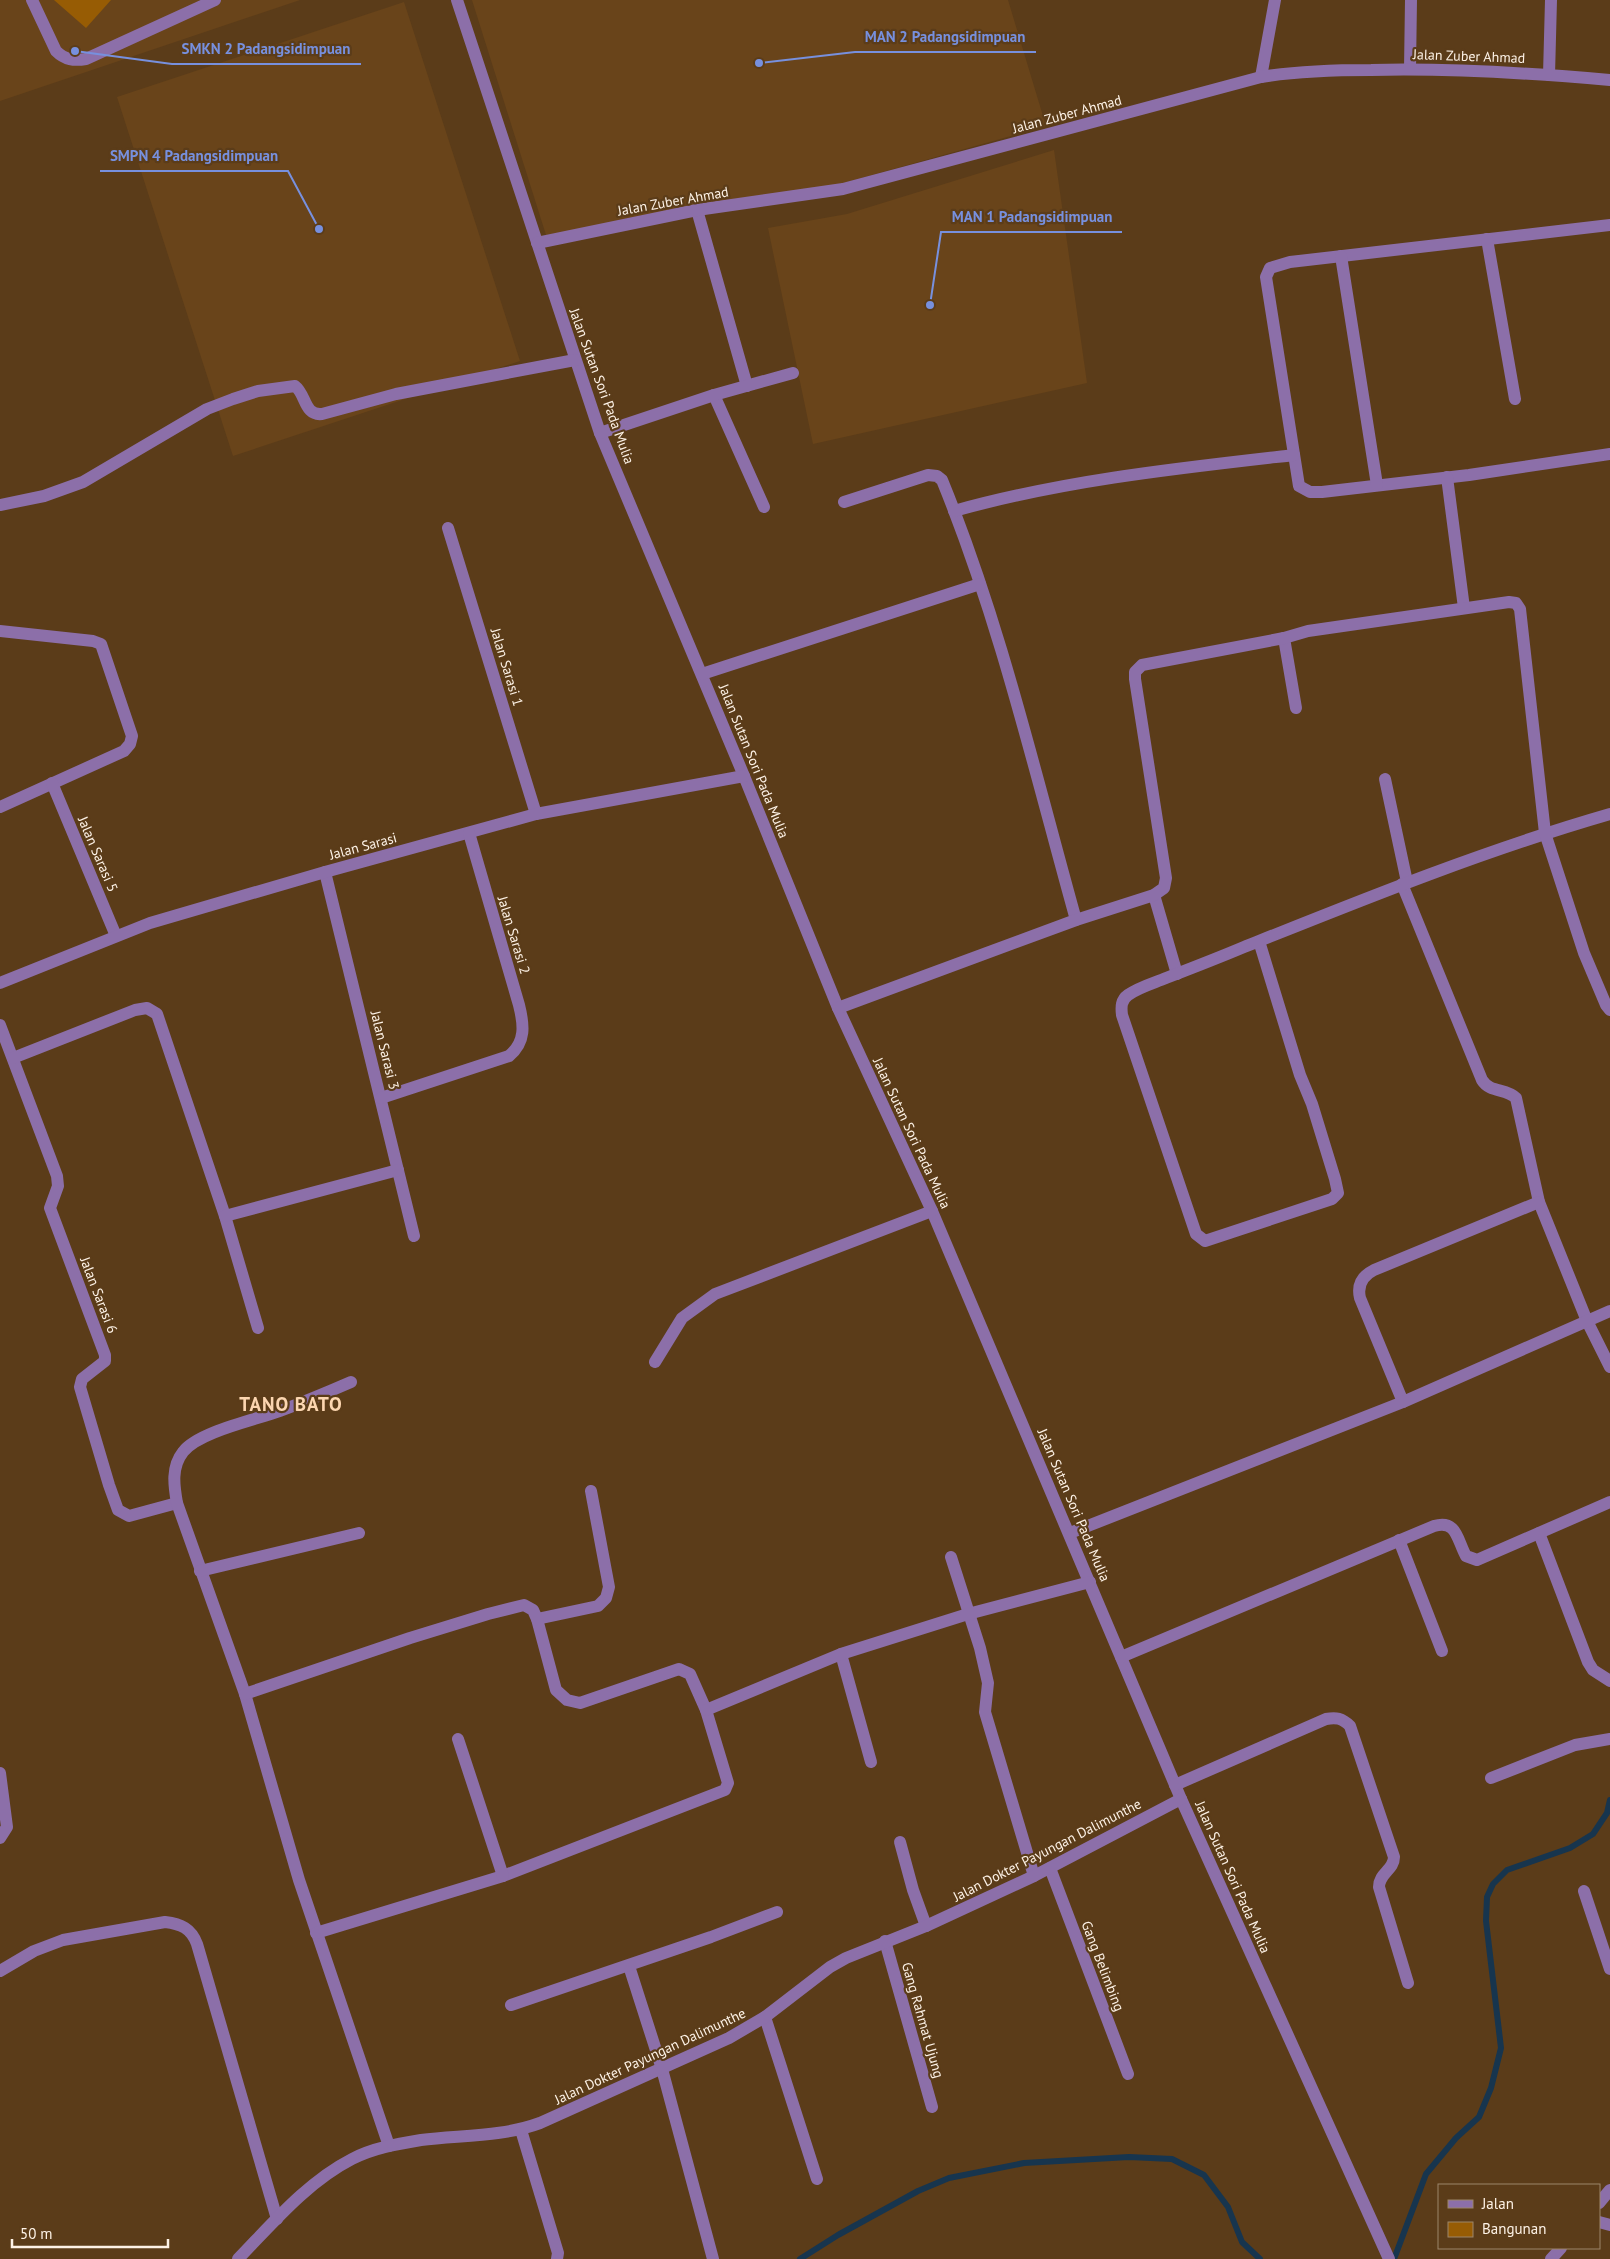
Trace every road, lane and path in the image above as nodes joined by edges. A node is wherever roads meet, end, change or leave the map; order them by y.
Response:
1 (32, 0) edge
2 (215, 0) edge
3 (457, 0) edge
4 (1275, 0) edge
5 (1411, 0) edge
6 (1551, 0) edge
7 (1410, 69) junction
8 (1549, 75) junction
9 (1261, 77) junction
10 (1610, 80) edge
11 (697, 210) junction
12 (1610, 225) edge
13 (1487, 239) junction
14 (537, 243) junction
15 (1340, 256) junction
16 (575, 360) junction
17 (793, 373) dead end
18 (747, 386) junction
19 (714, 395) junction
20 (1515, 399) dead end
21 (600, 433) junction
22 (1610, 454) edge
23 (1294, 456) junction
24 (1447, 477) junction
25 (1377, 485) junction
26 (844, 502) dead end
27 (0, 505) edge
28 (764, 507) dead end
29 (954, 511) junction
30 (448, 528) dead end
31 (980, 584) junction
32 (1464, 608) junction
33 (0, 631) edge
34 (1284, 638) junction
35 (702, 674) junction
36 (1296, 708) dead end
37 (744, 776) junction
38 (1386, 779) dead end
39 (52, 783) junction
40 (0, 807) edge
41 (536, 814) junction
42 (1610, 814) edge
43 (468, 833) junction
44 (1545, 833) junction
45 (325, 872) junction
46 (1405, 883) junction
47 (1154, 895) junction
48 (1076, 920) junction
49 (116, 936) junction
50 (1259, 941) junction
51 (1176, 974) junction
52 (0, 983) edge
53 (838, 1008) junction
54 (1610, 1010) edge
55 (0, 1025) edge
56 (13, 1058) junction
57 (381, 1098) junction
58 (398, 1170) junction
59 (1538, 1202) junction
60 (932, 1211) junction
61 (225, 1216) junction
62 (414, 1236) dead end
63 (1610, 1311) edge
64 (1586, 1321) junction
65 (258, 1328) dead end
66 (655, 1362) dead end
67 (1610, 1367) edge
68 (351, 1382) dead end
69 (1403, 1402) junction
70 (591, 1491) dead end
71 (1610, 1502) edge
72 (177, 1503) junction
73 (359, 1533) dead end
74 (1070, 1533) junction
75 (1539, 1533) junction
76 (1399, 1540) junction
77 (951, 1557) dead end
78 (200, 1571) junction
79 (1090, 1582) junction
80 (968, 1614) junction
81 (537, 1619) junction
82 (1442, 1651) dead end
83 (841, 1654) junction
84 (1121, 1657) junction
85 (1610, 1681) edge
86 (245, 1694) junction
87 (706, 1710) junction
88 (458, 1739) dead end
89 (1610, 1739) edge
90 (872, 1762) dead end
91 (0, 1773) edge
92 (1491, 1778) dead end
93 (1175, 1785) junction
94 (1181, 1799) junction
95 (0, 1838) edge
96 (900, 1842) dead end
97 (1050, 1868) junction
98 (503, 1876) junction
99 (1034, 1876) junction
100 (1584, 1891) dead end
101 (777, 1912) dead end
102 (926, 1926) junction
103 (316, 1933) junction
104 (885, 1941) junction
105 (629, 1966) junction
106 (1610, 1969) edge
107 (0, 1971) edge
108 (1408, 1983) dead end
109 (511, 2005) dead end
110 (765, 2017) junction
111 (662, 2069) junction
112 (1128, 2074) dead end
113 (932, 2107) dead end
114 (520, 2130) junction
115 (389, 2146) junction
116 (817, 2179) dead end
117 (1610, 2190) edge
118 (1600, 2202) edge
119 (277, 2219) junction
120 (1560, 2249) edge
121 (238, 2259) edge
122 (557, 2259) edge
123 (713, 2259) edge
124 (1389, 2259) edge
125 (1551, 2259) edge

1 - 2 street
3 - 14 street, Jalan Sutan Sori Pada Mulia
4 - 9 street
5 - 7 street
6 - 8 street
7 - 8 street, Jalan Zuber Ahmad
7 - 9 street, Jalan Zuber Ahmad
8 - 10 street, Jalan Zuber Ahmad
9 - 11 street, Jalan Zuber Ahmad
11 - 14 street, Jalan Zuber Ahmad
11 - 18 street
12 - 13 street
13 - 15 street
13 - 20 street
14 - 16 street, Jalan Sutan Sori Pada Mulia
15 - 23 street
15 - 25 street
16 - 21 street, Jalan Sutan Sori Pada Mulia
16 - 27 street
17 - 18 street
18 - 19 street
19 - 21 street
19 - 28 street
21 - 35 street, Jalan Sutan Sori Pada Mulia
22 - 24 street
23 - 25 street
23 - 29 street
24 - 25 street
24 - 32 street
26 - 29 street
29 - 31 street
30 - 41 street, Jalan Sarasi 1
31 - 35 street
31 - 48 street
32 - 34 street
32 - 44 street
33 - 39 street
34 - 36 street
34 - 47 street
35 - 37 street, Jalan Sutan Sori Pada Mulia
37 - 41 street, Jalan Sarasi
37 - 53 street, Jalan Sutan Sori Pada Mulia
38 - 46 street
39 - 40 street
39 - 49 street, Jalan Sarasi 5
41 - 43 street, Jalan Sarasi
42 - 44 street
43 - 45 street, Jalan Sarasi
43 - 57 street, Jalan Sarasi 2
44 - 46 street
44 - 54 street
45 - 49 street, Jalan Sarasi
45 - 57 street, Jalan Sarasi 3
46 - 50 street
46 - 59 street
47 - 48 street
47 - 51 street
48 - 53 street
49 - 52 street, Jalan Sarasi
50 - 51 street
50 - 51 street
53 - 60 street, Jalan Sutan Sori Pada Mulia
55 - 56 street, Jalan Sarasi 6
56 - 61 street
56 - 72 street, Jalan Sarasi 6
57 - 58 street, Jalan Sarasi 3
58 - 61 street
58 - 62 street, Jalan Sarasi 3
59 - 64 street
59 - 69 street
60 - 66 street
60 - 74 street, Jalan Sutan Sori Pada Mulia
61 - 65 street
63 - 64 street
64 - 67 street
64 - 69 street
68 - 72 street
69 - 74 street
70 - 81 street
71 - 75 street
72 - 78 street
73 - 78 street
74 - 79 street, Jalan Sutan Sori Pada Mulia
75 - 76 street
75 - 85 street
76 - 82 street
76 - 84 street
77 - 80 street
78 - 86 street
79 - 80 street
79 - 84 street, Jalan Sutan Sori Pada Mulia
80 - 83 street
80 - 99 street
81 - 86 street
81 - 87 street
83 - 87 street
83 - 90 street
84 - 93 street, Jalan Sutan Sori Pada Mulia
86 - 103 street
87 - 98 street
88 - 98 street
89 - 92 street
91 - 95 street
93 - 94 street, Jalan Sutan Sori Pada Mulia
93 - 108 street
94 - 97 street, Jalan Dokter Payungan Dalimunthe
94 - 124 street, Jalan Sutan Sori Pada Mulia
96 - 102 street
97 - 99 street, Jalan Dokter Payungan Dalimunthe
97 - 112 street, Gang Belimbing
98 - 103 street
99 - 102 street, Jalan Dokter Payungan Dalimunthe
100 - 106 street
101 - 105 street
102 - 104 street, Jalan Dokter Payungan Dalimunthe
103 - 115 street
104 - 110 street, Jalan Dokter Payungan Dalimunthe
104 - 113 street, Gang Rahmat Ujung
105 - 109 street
105 - 111 street
107 - 119 street
110 - 111 street, Jalan Dokter Payungan Dalimunthe
110 - 116 street
111 - 114 street, Jalan Dokter Payungan Dalimunthe
111 - 123 street
114 - 115 street, Jalan Dokter Payungan Dalimunthe
114 - 122 street
115 - 119 street, Jalan Dokter Payungan Dalimunthe
117 - 118 street
119 - 121 street, Jalan Dokter Payungan Dalimunthe
120 - 125 street

